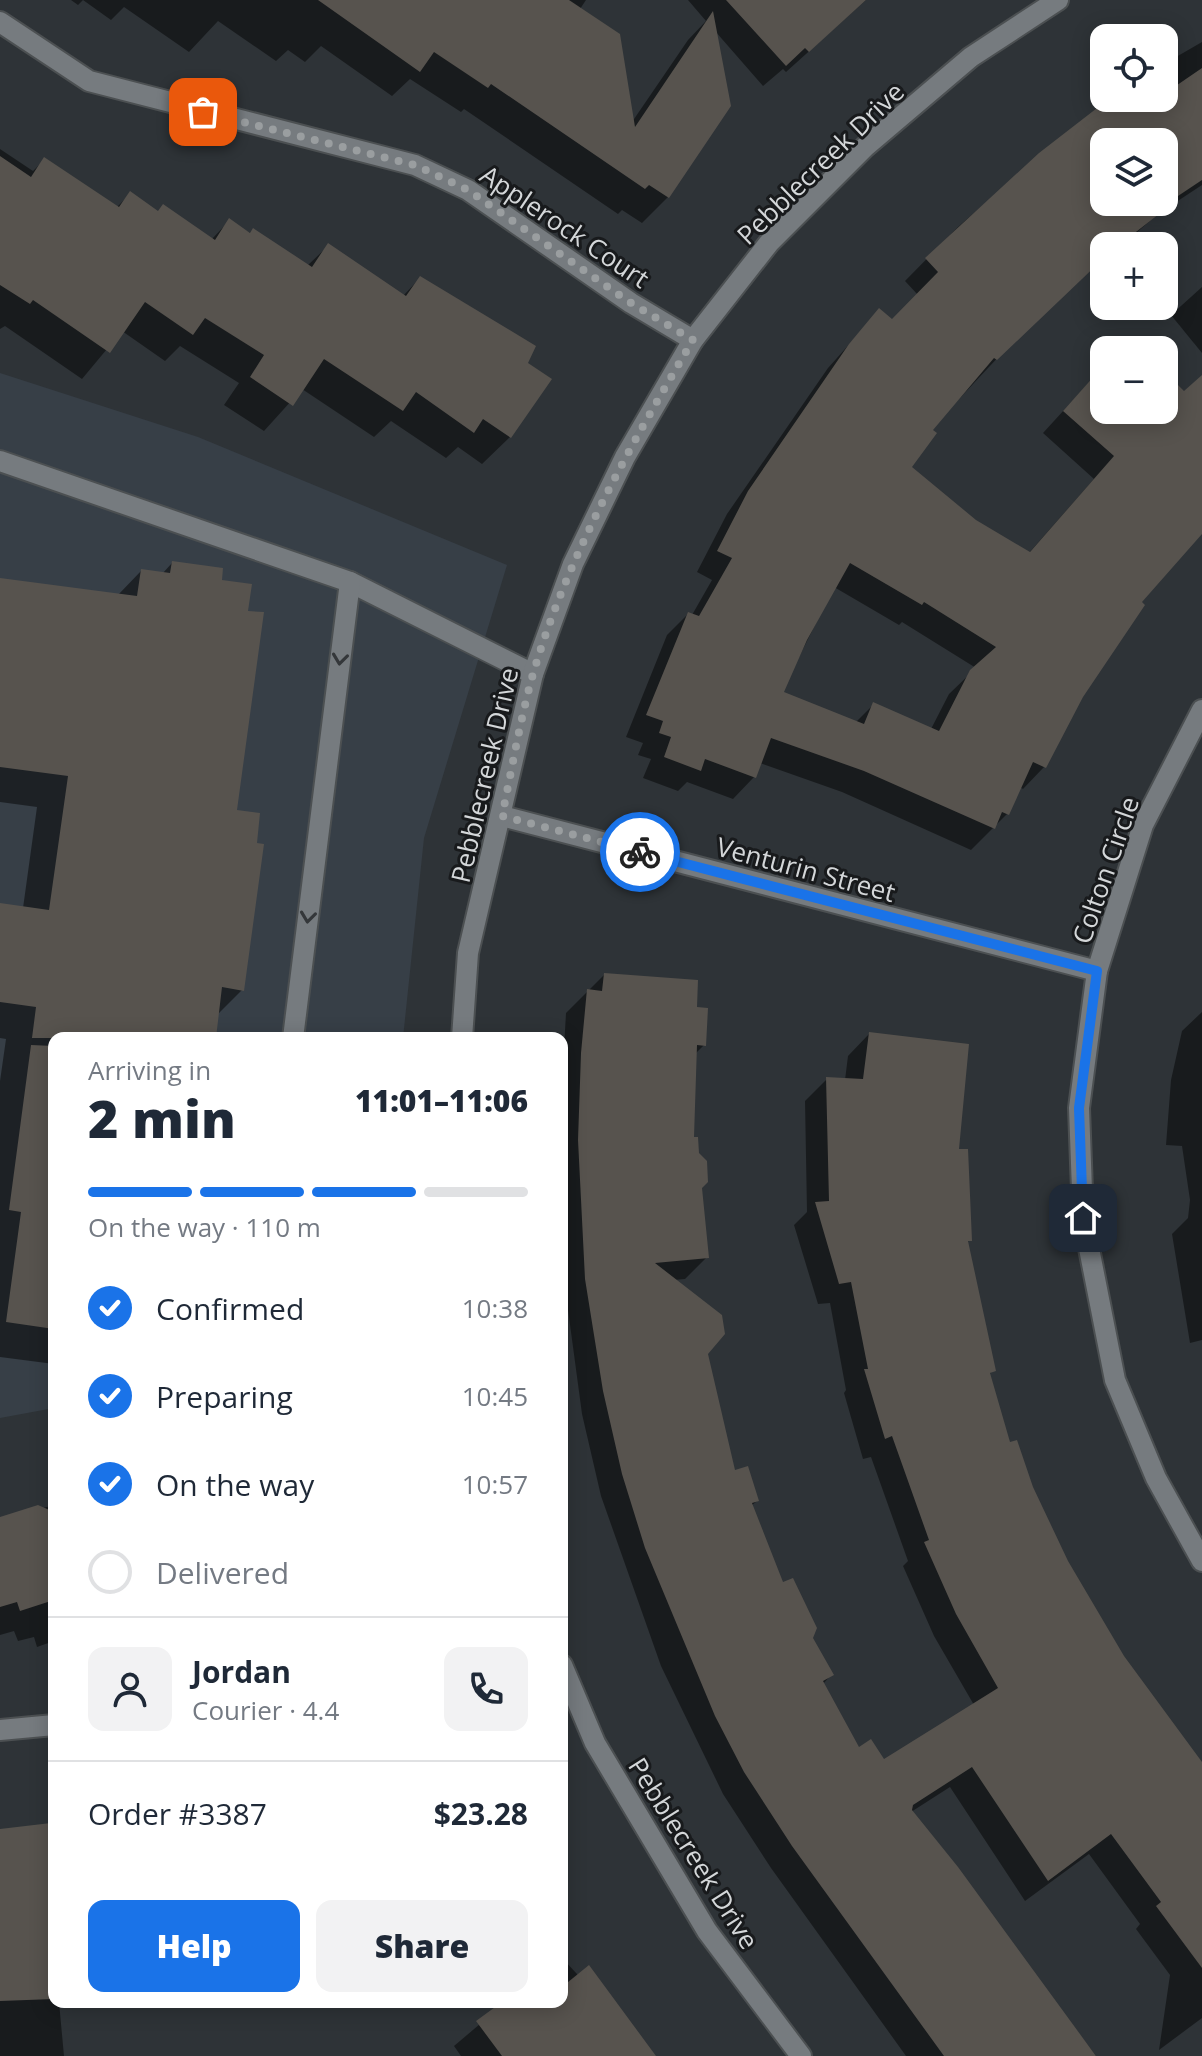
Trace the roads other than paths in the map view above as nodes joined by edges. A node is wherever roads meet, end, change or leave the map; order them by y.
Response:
1 (1058, 0) edge
2 (0, 22) edge
3 (693, 340) junction
4 (0, 461) edge
5 (350, 582) junction
6 (533, 674) junction
7 (1202, 710) edge
8 (502, 816) junction
9 (1097, 971) junction
10 (294, 1032) edge
11 (462, 1032) edge
12 (1202, 1561) edge
13 (568, 1679) edge
14 (48, 1726) edge
15 (0, 1730) edge
16 (801, 2056) edge

1 - 3 street, Pebblecreek Drive
2 - 3 street, Applerock Court
3 - 6 street, Pebblecreek Drive
4 - 5 street
5 - 6 street
5 -> 10 street
6 - 8 street, Pebblecreek Drive
7 - 9 street, Colton Circle
8 - 9 street, Venturin Street
8 - 11 street, Pebblecreek Drive
9 - 12 street, Colton Circle
13 - 16 street, Pebblecreek Drive
14 - 15 street

